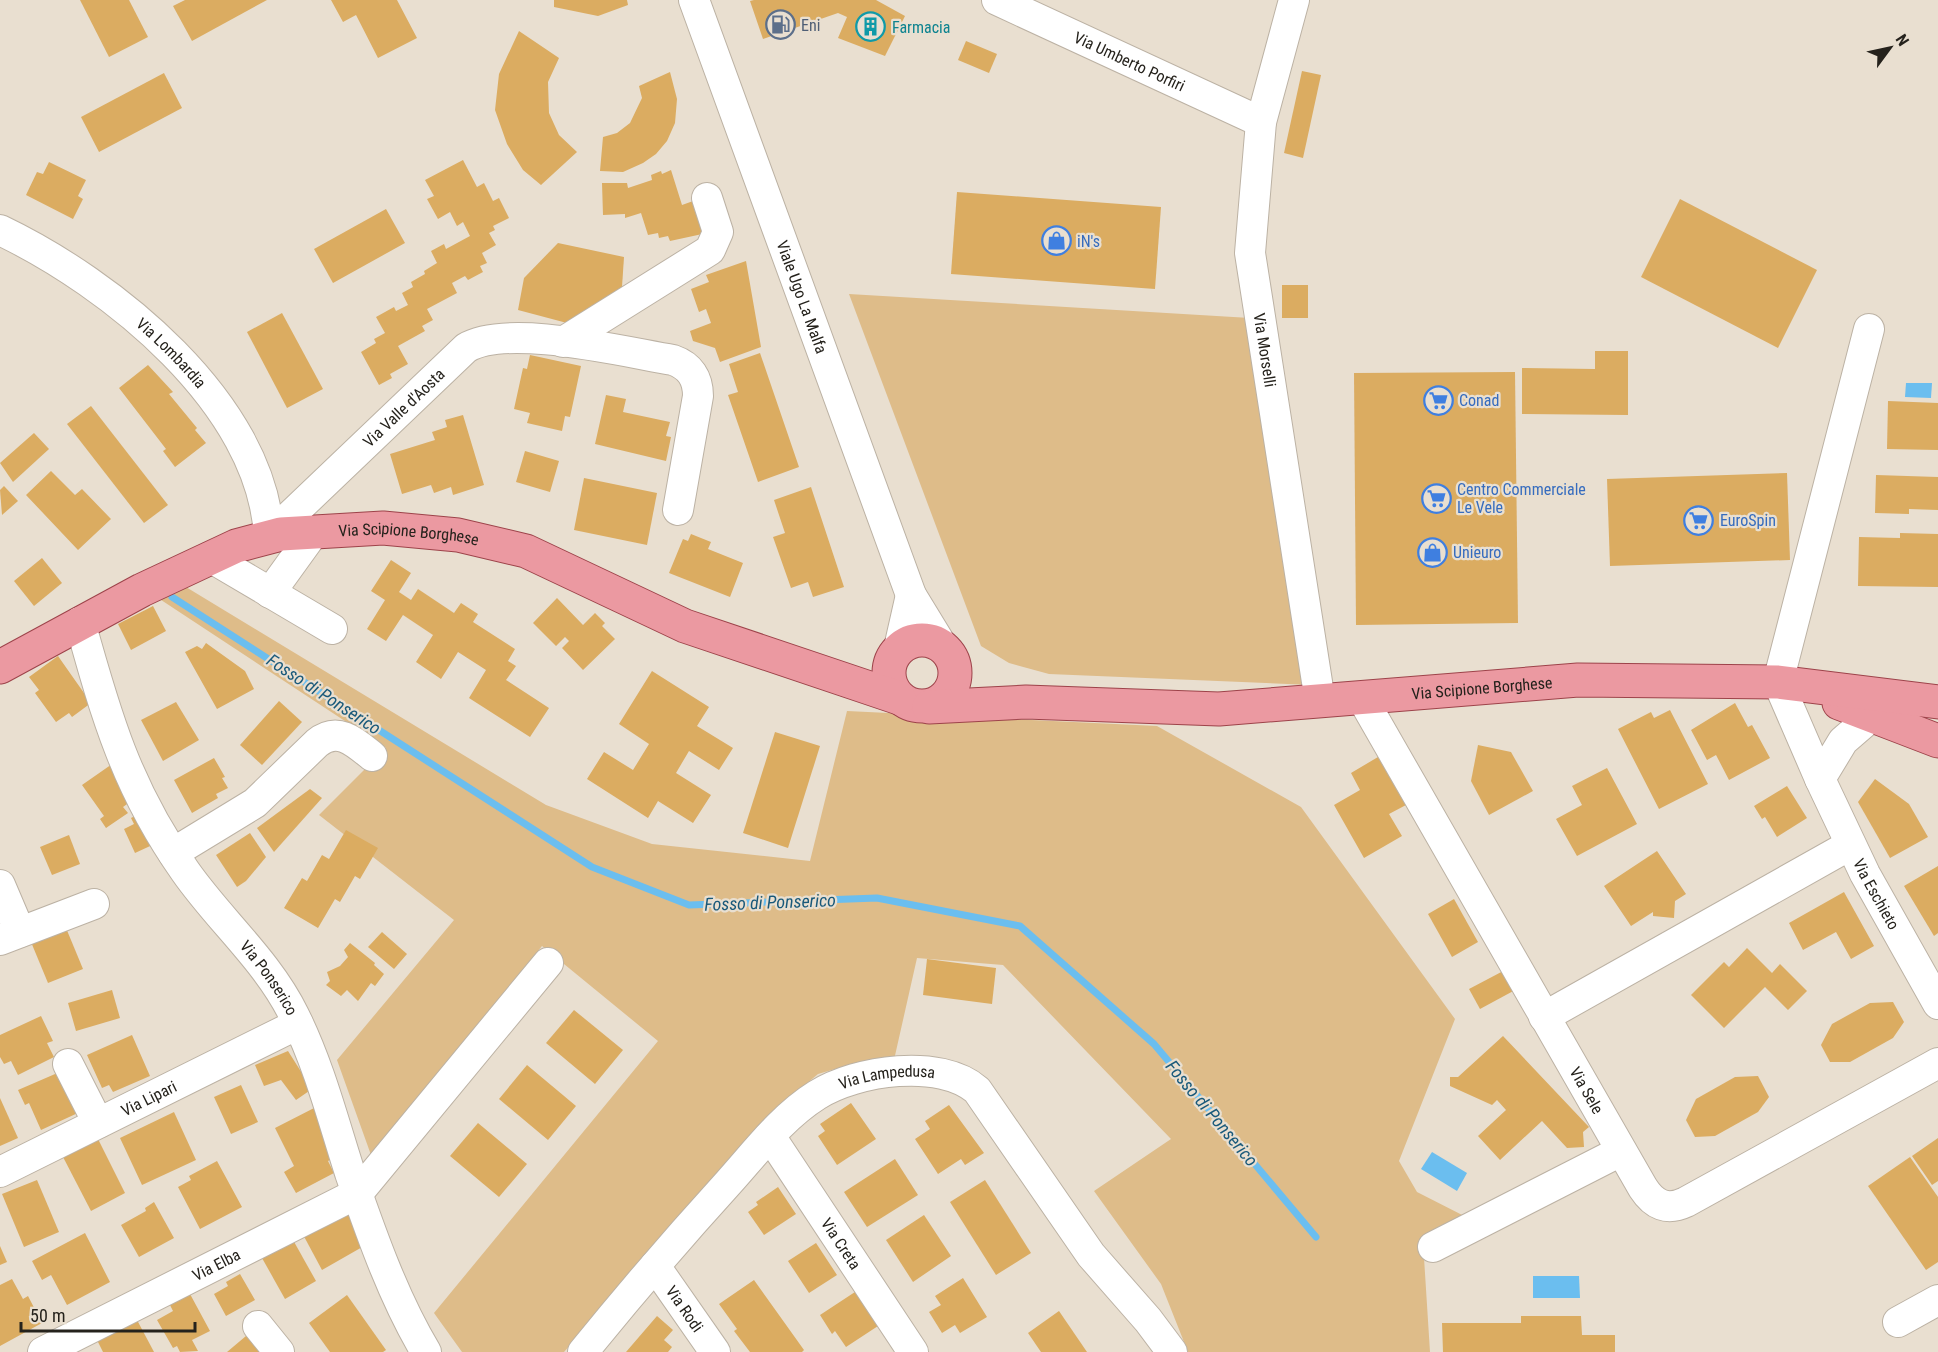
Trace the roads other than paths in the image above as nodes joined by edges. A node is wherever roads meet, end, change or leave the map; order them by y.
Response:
1 (694, 0) edge
2 (997, 0) edge
3 (1294, 0) edge
4 (1261, 122) junction
5 (707, 198) dead end
6 (0, 230) edge
7 (1869, 329) dead end
8 (563, 342) junction
9 (678, 510) dead end
10 (314, 532) junction
11 (269, 536) junction
12 (210, 557) junction
13 (270, 593) junction
14 (911, 595) junction
15 (80, 622) junction
16 (332, 629) dead end
17 (949, 656) junction
18 (894, 658) junction
19 (0, 667) edge
20 (824, 671) junction
21 (1778, 682) junction
22 (1362, 698) junction
23 (1320, 701) junction
24 (914, 702) junction
25 (1026, 702) junction
26 (1938, 702) edge
27 (1873, 715) junction
28 (1938, 741) edge
29 (372, 756) dead end
30 (1820, 779) junction
31 (1850, 845) junction
32 (173, 853) junction
33 (0, 885) edge
34 (94, 904) dead end
35 (10, 936) edge
36 (548, 963) dead end
37 (1938, 1004) edge
38 (1544, 1017) junction
39 (298, 1024) junction
40 (1938, 1063) edge
41 (68, 1064) dead end
42 (98, 1123) junction
43 (770, 1136) junction
44 (1621, 1151) junction
45 (0, 1172) edge
46 (358, 1193) junction
47 (1433, 1247) dead end
48 (655, 1266) junction
49 (1938, 1300) edge
50 (1898, 1322) dead end
51 (258, 1326) dead end
52 (60, 1348) edge
53 (279, 1352) edge
54 (426, 1352) edge
55 (583, 1352) edge
56 (715, 1352) edge
57 (913, 1352) edge
58 (1172, 1352) edge

1 - 14 street, Viale Ugo La Malfa
2 - 4 street, Via Umberto Porfiri
3 - 4 street, Via Morselli
4 - 23 street, Via Morselli
5 - 8 street
6 - 11 street, Via Lombardia
7 - 21 street
8 - 9 street, Via Valle d'Aosta
8 - 11 street, Via Valle d'Aosta
10 - 11 main road, Via Scipione Borghese
10 - 13 street
10 - 20 main road, Via Scipione Borghese
11 - 12 main road, Via Scipione Borghese
12 - 13 street
12 - 15 main road, Via Scipione Borghese
13 - 16 street
14 - 17 street, Viale Ugo La Malfa
14 - 18 street
15 - 19 main road, Via Scipione Borghese
15 - 32 street, Via Ponserico
17 - 18 main road
17 - 24 main road
17 - 25 main road, Via Scipione Borghese
18 - 20 main road, Via Scipione Borghese
18 - 24 main road
20 - 24 main road, Via Scipione Borghese
21 - 22 main road, Via Scipione Borghese
21 - 26 main road, Via Scipione Borghese
21 - 27 main road
21 - 30 street, Via Eschieto
22 - 23 main road, Via Scipione Borghese
22 - 38 street, Via Sele
23 - 25 main road, Via Scipione Borghese
24 - 25 main road, Via Scipione Borghese
27 - 28 main road
27 - 30 street
29 - 32 street
30 - 31 street, Via Eschieto
31 - 37 street, Via Eschieto
31 - 38 street
32 - 39 street, Via Ponserico
33 - 35 street
34 - 35 street
36 - 46 street
38 - 44 street, Via Sele
39 - 42 street, Via Lipari
39 - 46 street, Via Ponserico
40 - 44 street, Via Sele
41 - 42 street
42 - 45 street, Via Lipari
43 - 48 street, Via Lampedusa
43 - 57 street, Via Creta
43 - 58 street, Via Lampedusa
44 - 47 street
46 - 52 street, Via Elba
46 - 54 street, Via Ponserico
48 - 55 street, Via Lampedusa
48 - 56 street, Via Rodi
49 - 50 street
51 - 53 street

